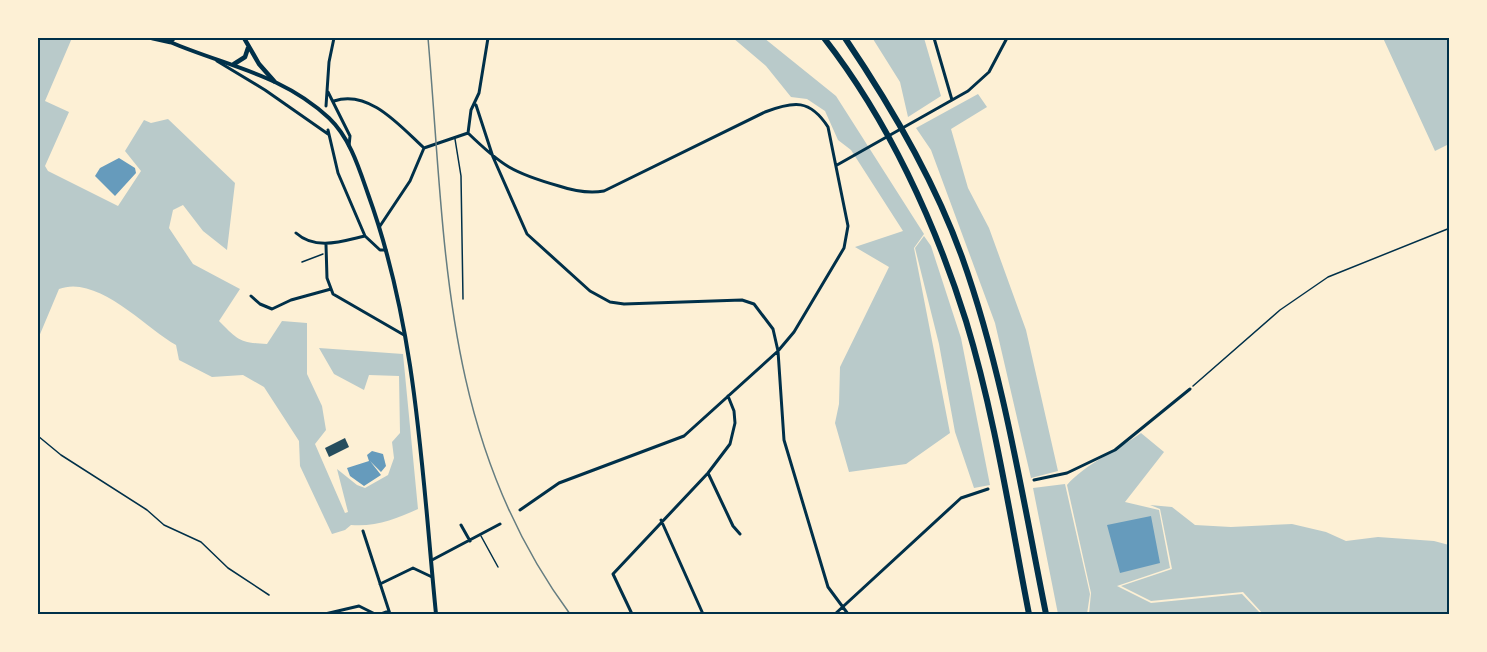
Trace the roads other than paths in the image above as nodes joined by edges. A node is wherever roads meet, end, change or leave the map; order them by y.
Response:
1 (152, 38) edge
2 (244, 38) edge
3 (334, 38) edge
4 (488, 38) edge
5 (824, 38) edge
6 (845, 38) edge
7 (934, 38) edge
8 (1007, 38) edge
9 (172, 40) edge
10 (248, 48) junction
11 (208, 54) junction
12 (234, 64) junction
13 (274, 81) junction
14 (327, 91) junction
15 (952, 100) junction
16 (334, 101) junction
17 (476, 105) junction
18 (326, 106) dead end
19 (468, 134) junction
20 (454, 138) junction
21 (350, 146) junction
22 (424, 148) junction
23 (493, 157) junction
24 (837, 165) junction
25 (380, 226) junction
26 (296, 233) dead end
27 (365, 236) junction
28 (326, 244) junction
29 (386, 250) junction
30 (331, 289) junction
31 (251, 296) dead end
32 (462, 299) dead end
33 (406, 336) junction
34 (778, 351) junction
35 (1190, 389) road end
36 (728, 396) junction
37 (708, 473) junction
38 (1034, 480) dead end
39 (988, 489) dead end
40 (520, 510) dead end
41 (661, 520) junction
42 (461, 525) dead end
43 (500, 525) dead end
44 (363, 531) dead end
45 (740, 534) dead end
46 (480, 535) junction
47 (470, 541) junction
48 (432, 560) junction
49 (498, 567) dead end
50 (432, 577) junction
51 (380, 584) junction
52 (841, 606) junction
53 (389, 613) edge
54 (382, 614) edge
55 (325, 615) edge
56 (375, 615) edge
57 (436, 615) edge
58 (632, 615) edge
59 (703, 615) edge
60 (835, 615) edge
61 (848, 615) edge
62 (1029, 615) edge
63 (1046, 615) edge

1 - 9 main road
2 - 10 main road
3 - 14 street
4 - 17 street
5 - 62 highway
6 - 63 highway
7 - 15 street
8 - 15 street
9 - 11 street
10 - 12 main road
10 - 13 main road
11 - 12 street
11 - 27 street
12 - 13 street
13 - 21 street
14 - 16 street
14 - 18 street
15 - 24 street
16 - 21 street
16 - 22 street
17 - 19 street
17 - 23 street
19 - 20 street
19 - 23 street
20 - 22 street
20 - 32 lane
21 - 25 street
22 - 25 street
23 - 24 street
23 - 34 street
24 - 34 street
25 - 29 street
26 - 28 street
27 - 28 street
27 - 29 street
28 - 30 street
29 - 33 street
30 - 31 street
30 - 33 street
33 - 48 street
34 - 36 street
34 - 52 street
35 - 38 street
36 - 37 street
36 - 40 street
37 - 41 street
37 - 45 street
39 - 52 street
41 - 58 street
41 - 59 street
42 - 47 street
43 - 46 street
44 - 51 street
46 - 47 street
46 - 49 lane
47 - 48 street
48 - 50 street
50 - 51 street
50 - 57 street
51 - 53 street
52 - 60 street
52 - 61 street
53 - 54 street
55 - 56 street

